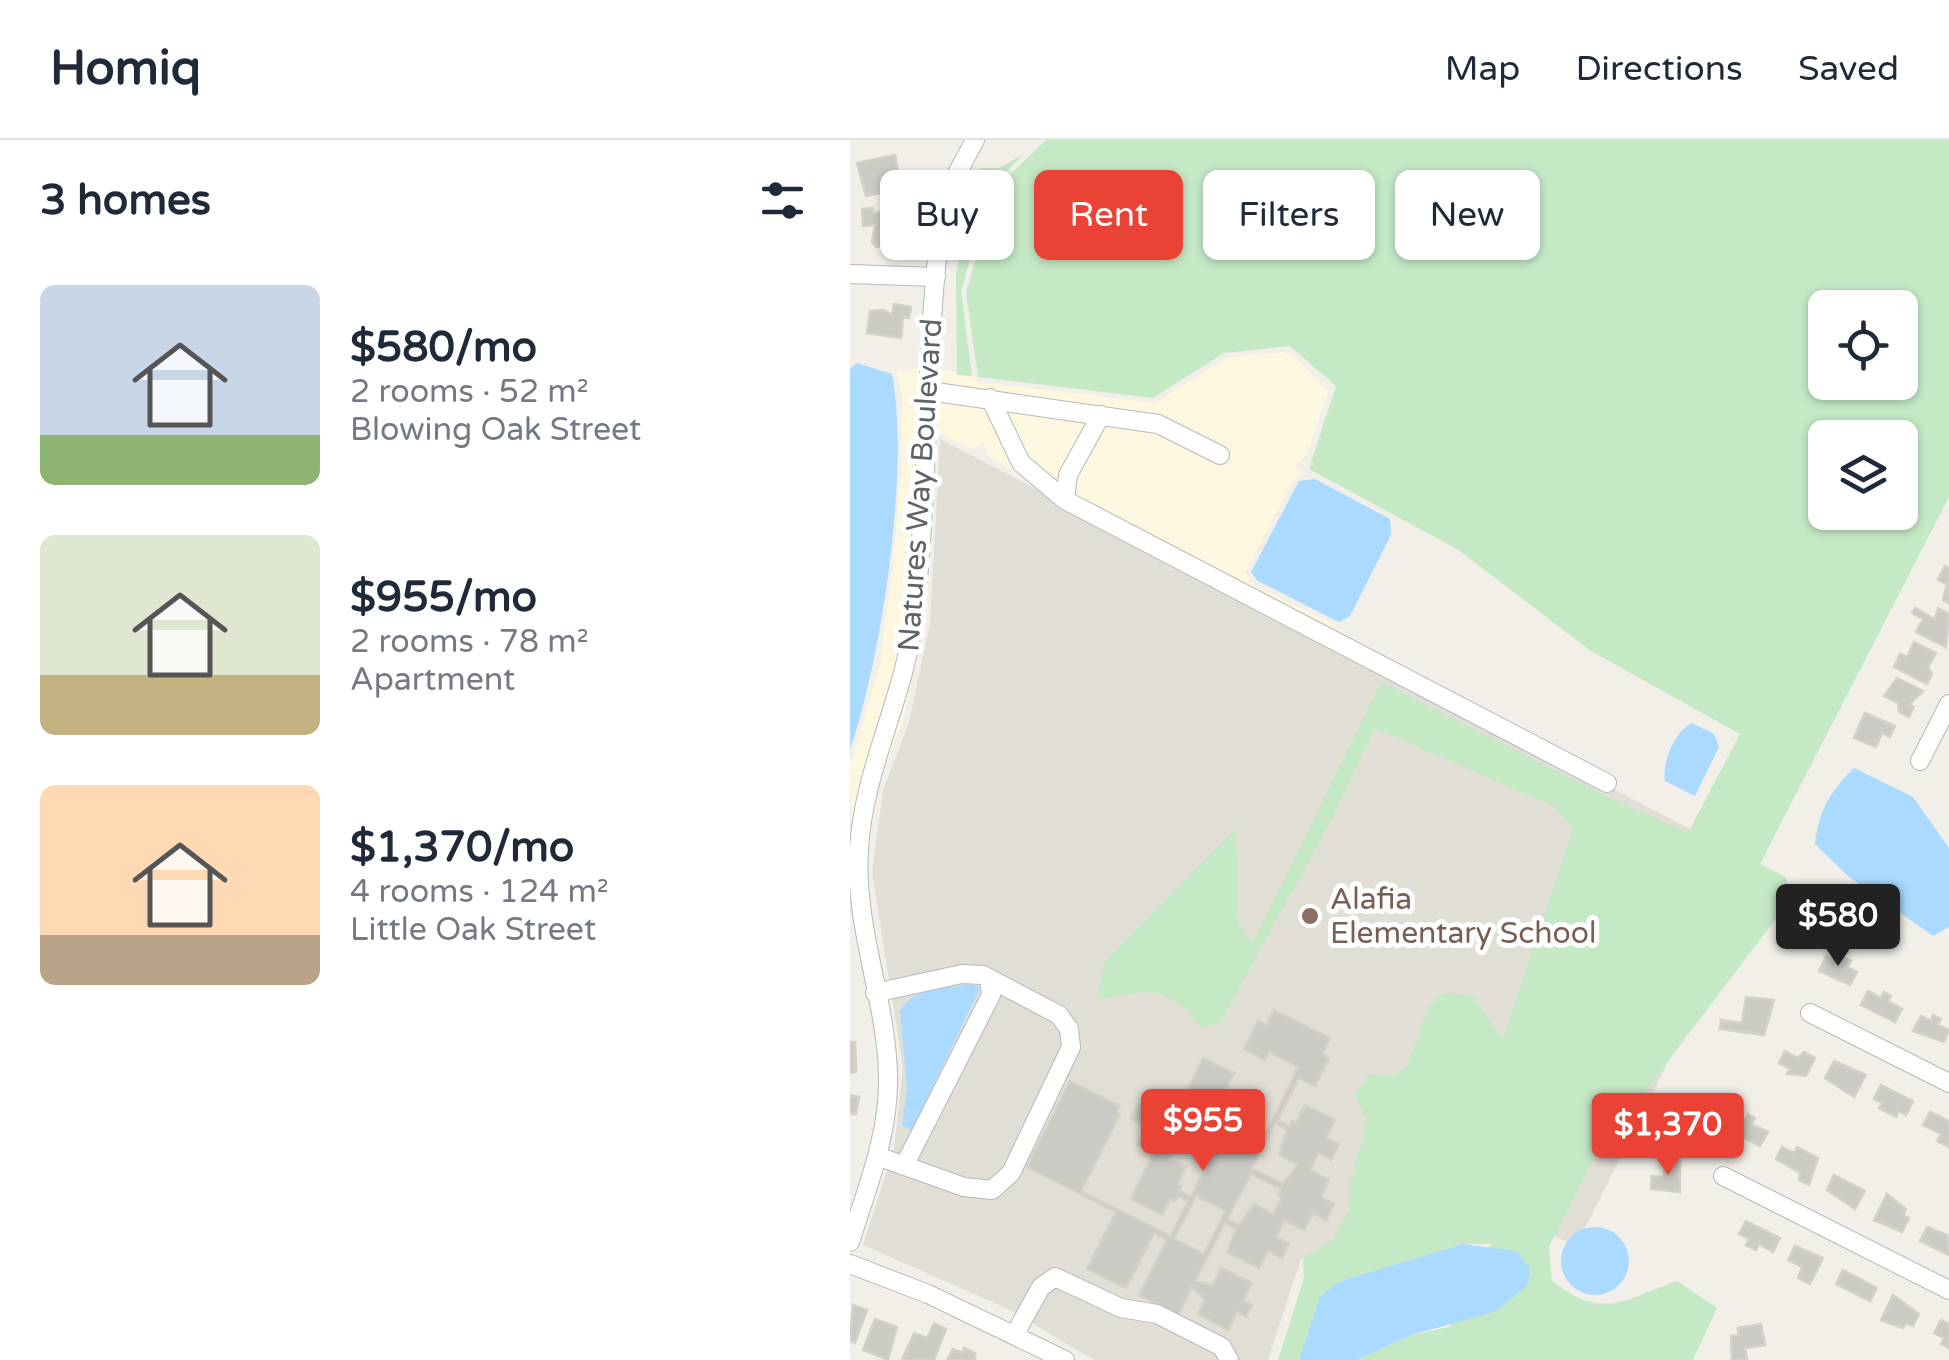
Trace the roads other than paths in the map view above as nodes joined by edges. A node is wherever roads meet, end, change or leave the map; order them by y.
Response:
1 (975, 140) edge
2 (850, 274) edge
3 (936, 278) junction
4 (929, 391) junction
5 (990, 398) junction
6 (1101, 415) junction
7 (1220, 455) dead end
8 (1065, 500) junction
9 (1949, 704) edge
10 (1920, 761) dead end
11 (1607, 783) dead end
12 (989, 978) junction
13 (876, 993) junction
14 (1810, 1013) dead end
15 (1949, 1083) edge
16 (877, 1156) junction
17 (904, 1166) junction
18 (1723, 1176) dead end
19 (850, 1242) edge
20 (850, 1264) edge
21 (1949, 1290) edge
22 (1015, 1334) junction
23 (1065, 1360) edge
24 (1228, 1360) edge

1 - 3 street, Natures Way Boulevard
2 - 3 street
3 - 4 street, Natures Way Boulevard
4 - 5 street
4 - 13 street, Natures Way Boulevard
5 - 6 street
5 - 8 street
6 - 7 street
6 - 8 street
8 - 11 street
9 - 10 street
12 - 13 street
12 - 17 street
12 - 17 street
13 - 16 street, Natures Way Boulevard
14 - 15 street
16 - 17 street
16 - 19 street, Natures Way Boulevard
18 - 21 street
20 - 22 street
22 - 23 street
22 - 24 street

